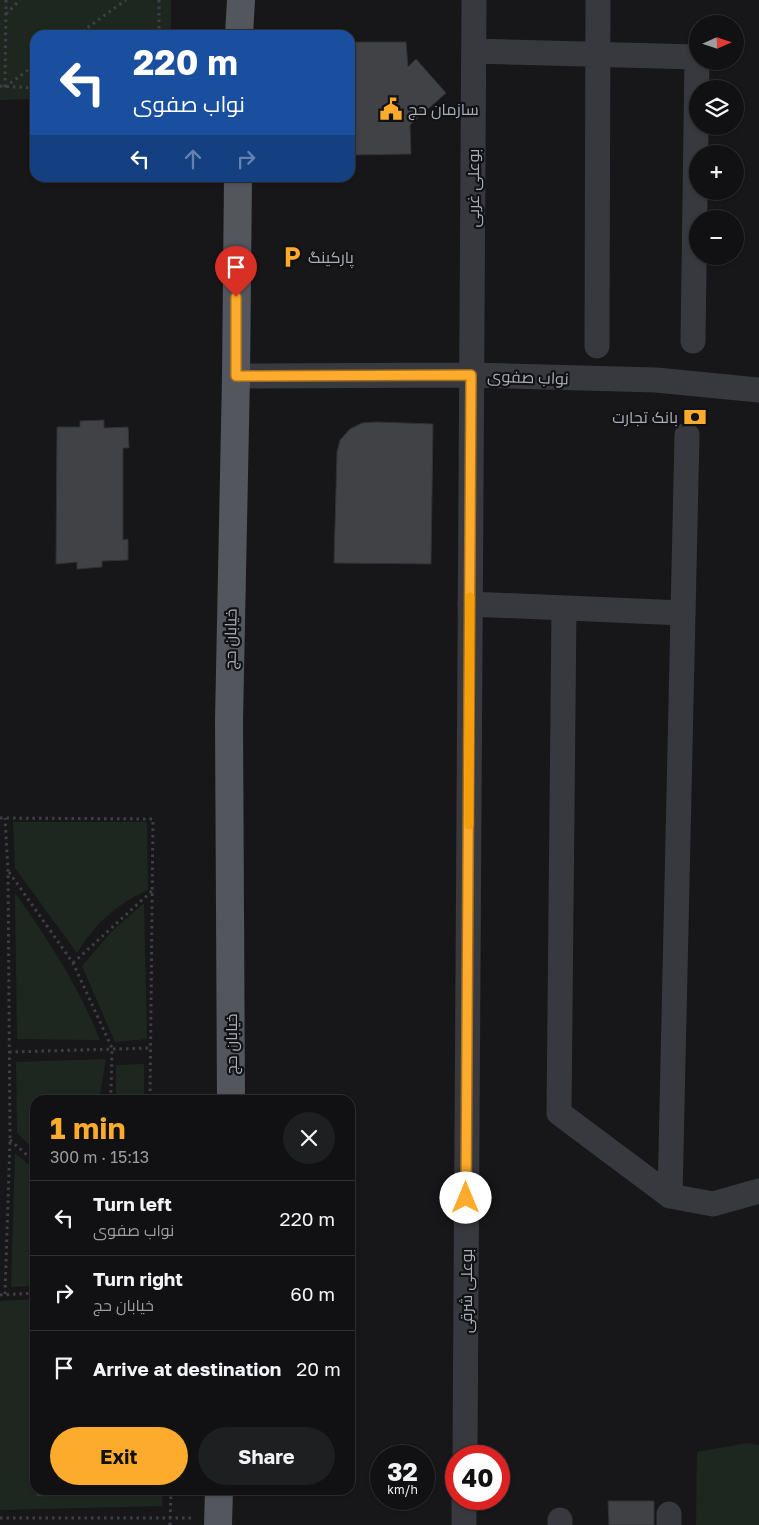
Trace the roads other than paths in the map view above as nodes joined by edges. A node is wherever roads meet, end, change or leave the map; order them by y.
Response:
1 (241, 0) edge
2 (474, 0) edge
3 (598, 0) edge
4 (239, 30) edge
5 (474, 51) junction
6 (598, 55) junction
7 (238, 182) edge
8 (693, 341) dead end
9 (597, 346) dead end
10 (471, 375) junction
11 (236, 376) junction
12 (759, 390) edge
13 (687, 435) dead end
14 (470, 604) junction
15 (564, 608) junction
16 (683, 613) junction
17 (231, 1095) edge
18 (759, 1191) edge
19 (670, 1196) junction
20 (465, 1445) edge
21 (219, 1495) edge
22 (464, 1510) edge
23 (218, 1521) edge
24 (464, 1525) edge

1 - 4 main road
2 - 5 street, بوعلی غربی
3 - 6 street
5 - 6 street
5 - 10 street, بوعلی غربی
6 - 8 street
6 - 9 street
7 - 11 main road, خیابان حج
10 - 11 street, نواب صفوی
10 - 12 street, نواب صفوی
10 - 14 street, بوعلی شرقی
11 - 17 main road, خیابان حج
13 - 16 street
14 - 15 street
14 - 20 street, بوعلی شرقی
15 - 16 street
15 - 19 street
16 - 19 street
18 - 19 street
21 - 23 main road
22 - 24 street

